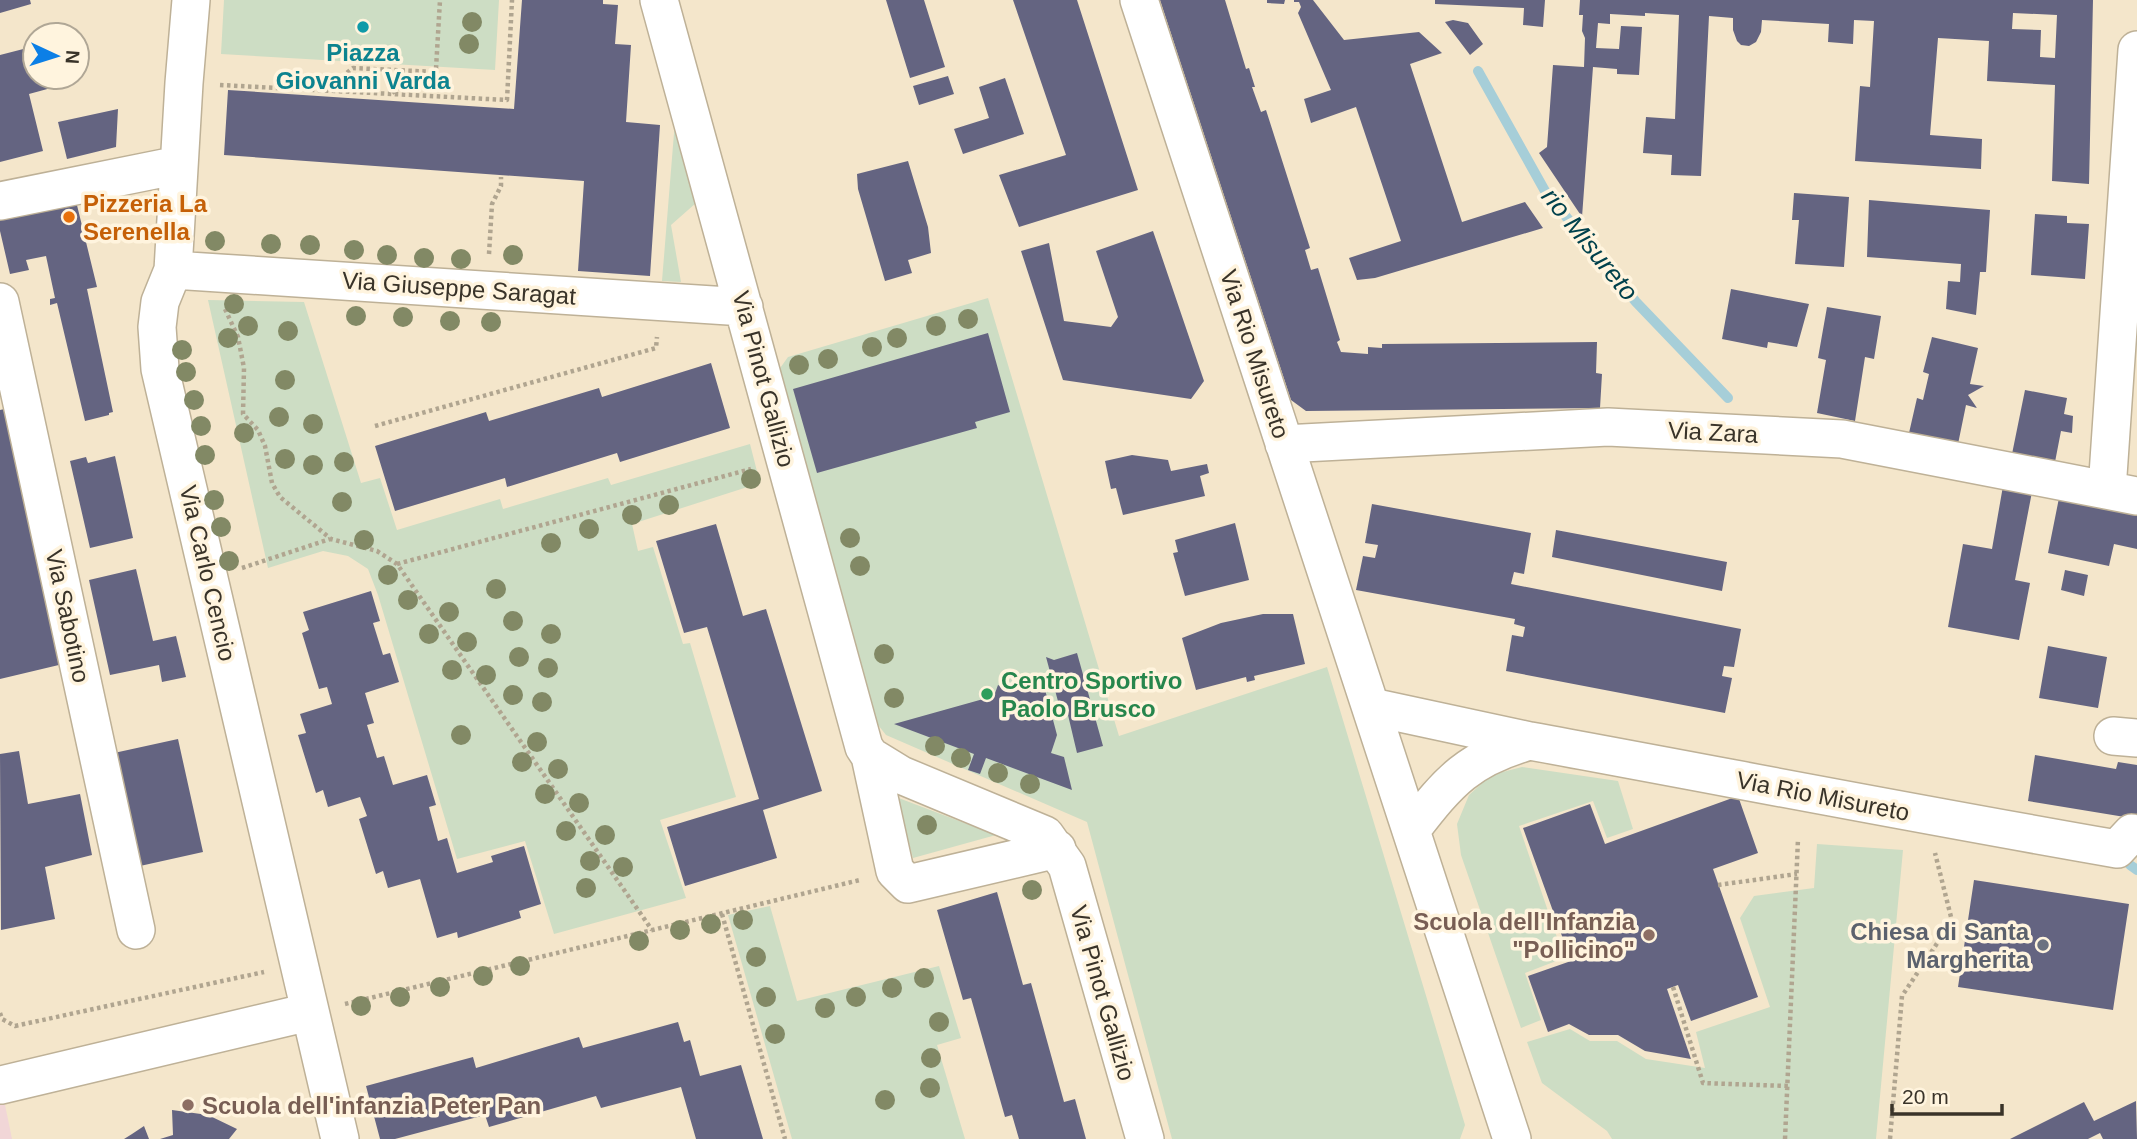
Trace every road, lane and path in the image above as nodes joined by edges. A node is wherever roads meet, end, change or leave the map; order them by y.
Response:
1 (191, 0) edge
2 (440, 0) edge
3 (512, 0) edge
4 (659, 0) edge
5 (1139, 0) edge
6 (2137, 50) edge
7 (436, 72) junction
8 (184, 83) junction
9 (325, 90) junction
10 (391, 94) junction
11 (179, 166) junction
12 (501, 177) dead end
13 (0, 201) edge
14 (489, 253) dead end
15 (173, 270) junction
16 (211, 272) junction
17 (658, 301) junction
18 (0, 302) edge
19 (744, 307) junction
20 (375, 426) dead end
21 (1284, 444) junction
22 (786, 459) junction
23 (2122, 493) edge
24 (331, 539) junction
25 (397, 564) junction
26 (209, 579) junction
27 (1371, 708) junction
28 (1530, 741) junction
29 (870, 756) junction
30 (1926, 816) junction
31 (1412, 829) junction
32 (1798, 839) dead end
33 (2127, 842) edge
34 (1057, 849) junction
35 (895, 872) junction
36 (1797, 874) junction
37 (1718, 885) dead end
38 (722, 914) junction
39 (136, 930) dead end
40 (652, 930) junction
41 (298, 964) junction
42 (1673, 987) dead end
43 (309, 1012) junction
44 (0, 1013) edge
45 (1, 1085) edge
46 (1788, 1086) junction
47 (340, 1139) edge
48 (785, 1139) edge
49 (1145, 1139) edge
50 (1512, 1139) edge
51 (1786, 1139) edge
52 (1890, 1139) edge

1 - 8 street, Via Carlo Cencio
2 - 7 path
3 - 10 path
4 - 19 street, Via Pinot Gallizio
5 - 21 street, Via Rio Misureto
6 - 23 street
7 - 9 path
7 - 10 path
8 - 9 path
8 - 11 street, Via Carlo Cencio
9 - 10 path
11 - 13 street
11 - 15 street, Via Carlo Cencio
12 - 14 path
15 - 16 street, Via Giuseppe Saragat
15 - 26 street, Via Carlo Cencio
16 - 17 street, Via Giuseppe Saragat
16 - 24 path
17 - 19 street, Via Giuseppe Saragat
17 - 20 path
18 - 39 street, Via Sabotino
19 - 22 street, Via Pinot Gallizio
21 - 23 street, Via Zara
21 - 27 street, Via Rio Misureto
22 - 25 path
22 - 29 street, Via Pinot Gallizio
24 - 25 path
24 - 26 path
25 - 40 path
26 - 41 street, Via Carlo Cencio
27 - 28 street, Via Rio Misureto
27 - 31 street, Via Rio Misureto
28 - 30 street, Via Rio Misureto
28 - 31 street, Via Rio Misureto
29 - 34 street, Via Pinot Gallizio
29 - 35 street, Via Pinot Gallizio
30 - 33 street, Via Rio Misureto
30 - 52 path
31 - 50 street, Via Rio Misureto
32 - 36 path
34 - 35 street
34 - 49 street, Via Pinot Gallizio
35 - 38 path
36 - 37 path
36 - 46 path
38 - 40 path
38 - 48 path
40 - 43 path
41 - 43 street, Via Carlo Cencio
41 - 44 path
42 - 46 path
43 - 45 street
43 - 47 street, Via Carlo Cencio
46 - 51 path

